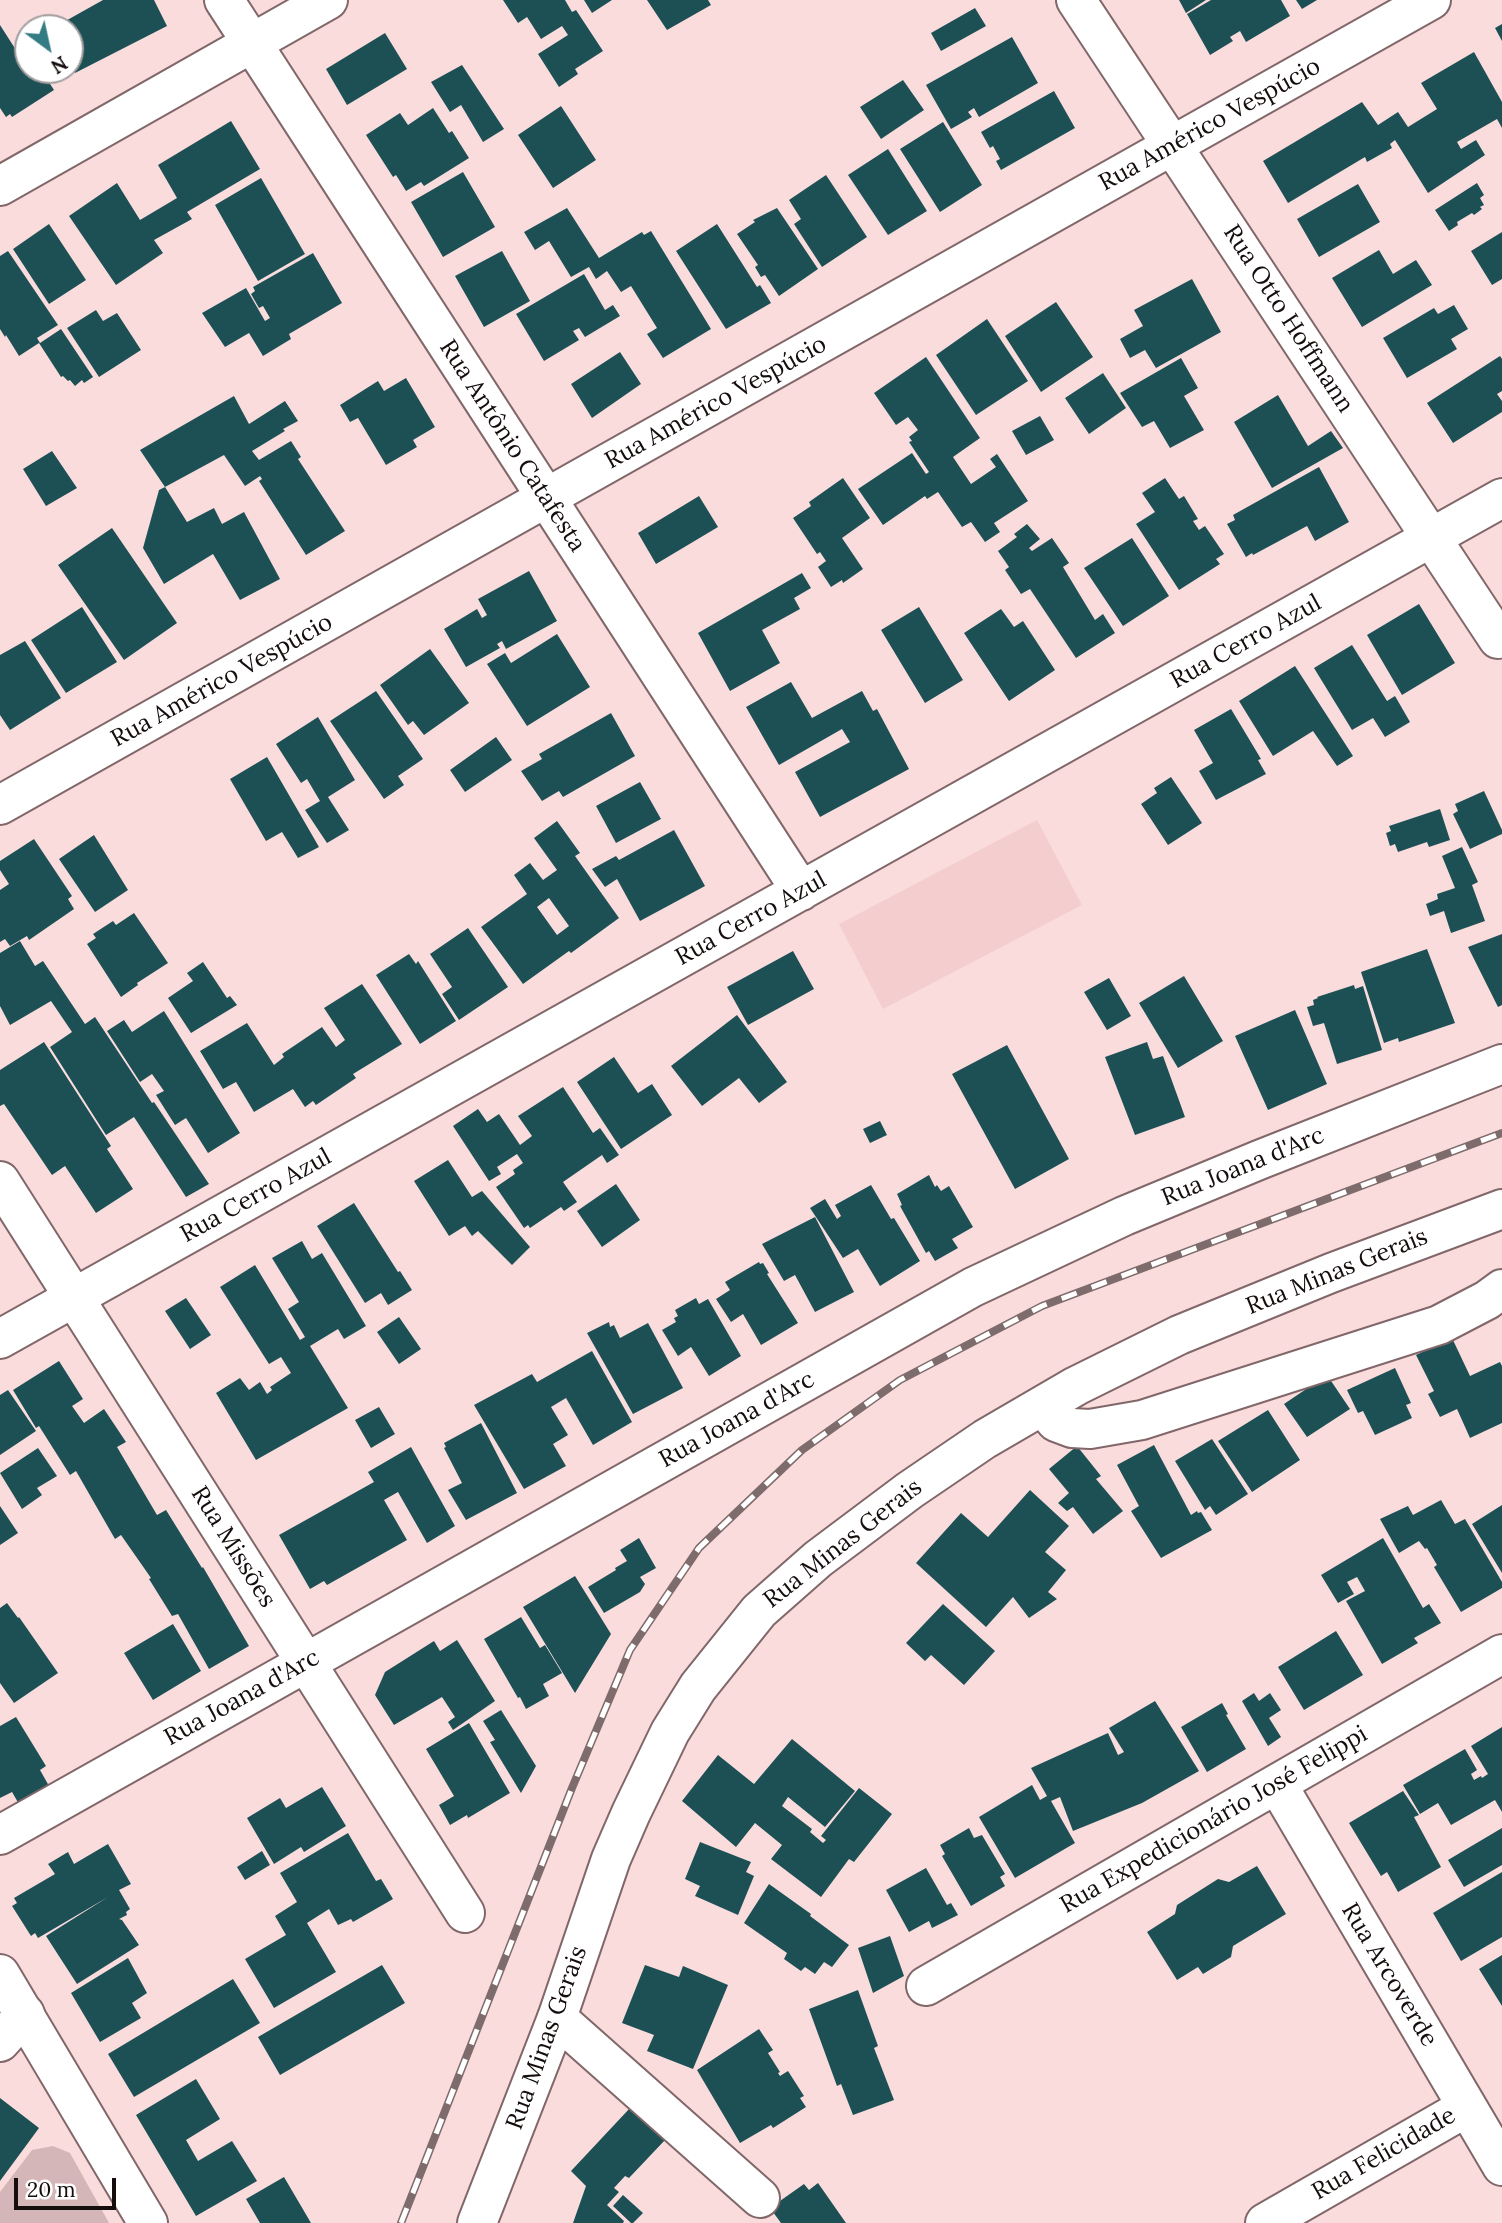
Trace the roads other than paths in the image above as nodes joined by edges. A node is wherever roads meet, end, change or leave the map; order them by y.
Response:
1 (224, 0) edge
2 (328, 0) edge
3 (1076, 0) edge
4 (1432, 0) edge
5 (252, 43) junction
6 (1173, 146) junction
7 (0, 186) edge
8 (546, 498) junction
9 (1502, 498) edge
10 (1432, 538) junction
11 (1498, 639) dead end
12 (0, 805) edge
13 (801, 891) junction
14 (1502, 1064) edge
15 (0, 1181) edge
16 (1502, 1209) edge
17 (1502, 1289) edge
18 (74, 1298) junction
19 (0, 1339) edge
20 (1043, 1406) junction
21 (1502, 1654) edge
22 (306, 1662) junction
23 (1277, 1784) junction
24 (0, 1835) edge
25 (465, 1913) dead end
26 (0, 1974) edge
27 (926, 1986) dead end
28 (556, 2018) junction
29 (12, 2028) edge
30 (1467, 2107) junction
31 (1502, 2166) edge
32 (760, 2198) dead end
33 (148, 2223) edge
34 (477, 2223) edge
35 (1265, 2223) edge

1 - 5 street, Rua Antônio Catafesta
2 - 5 street
3 - 6 street, Rua Otto Hoffmann
4 - 6 street, Rua Américo Vespúcio
5 - 7 street
5 - 8 street, Rua Antônio Catafesta
6 - 8 street, Rua Américo Vespúcio
6 - 10 street, Rua Otto Hoffmann
8 - 12 street, Rua Américo Vespúcio
8 - 13 street, Rua Antônio Catafesta
9 - 10 street, Rua Cerro Azul
10 - 11 street, Rua Otto Hoffmann
10 - 13 street, Rua Cerro Azul
13 - 18 street, Rua Cerro Azul
14 - 22 street, Rua Joana d'Arc
15 - 18 street, Rua Missões
16 - 20 street, Rua Minas Gerais
17 - 20 street
18 - 19 street, Rua Cerro Azul
18 - 22 street, Rua Missões
20 - 28 street, Rua Minas Gerais
21 - 23 street, Rua Expedicionário José Felippi
22 - 24 street, Rua Joana d'Arc
22 - 25 street, Rua Missões
23 - 27 street, Rua Expedicionário José Felippi
23 - 30 street, Rua Arcoverde
26 - 29 street
28 - 32 street
28 - 34 street, Rua Minas Gerais
29 - 33 street
30 - 31 street, Rua Arcoverde
30 - 35 street, Rua Felicidade

